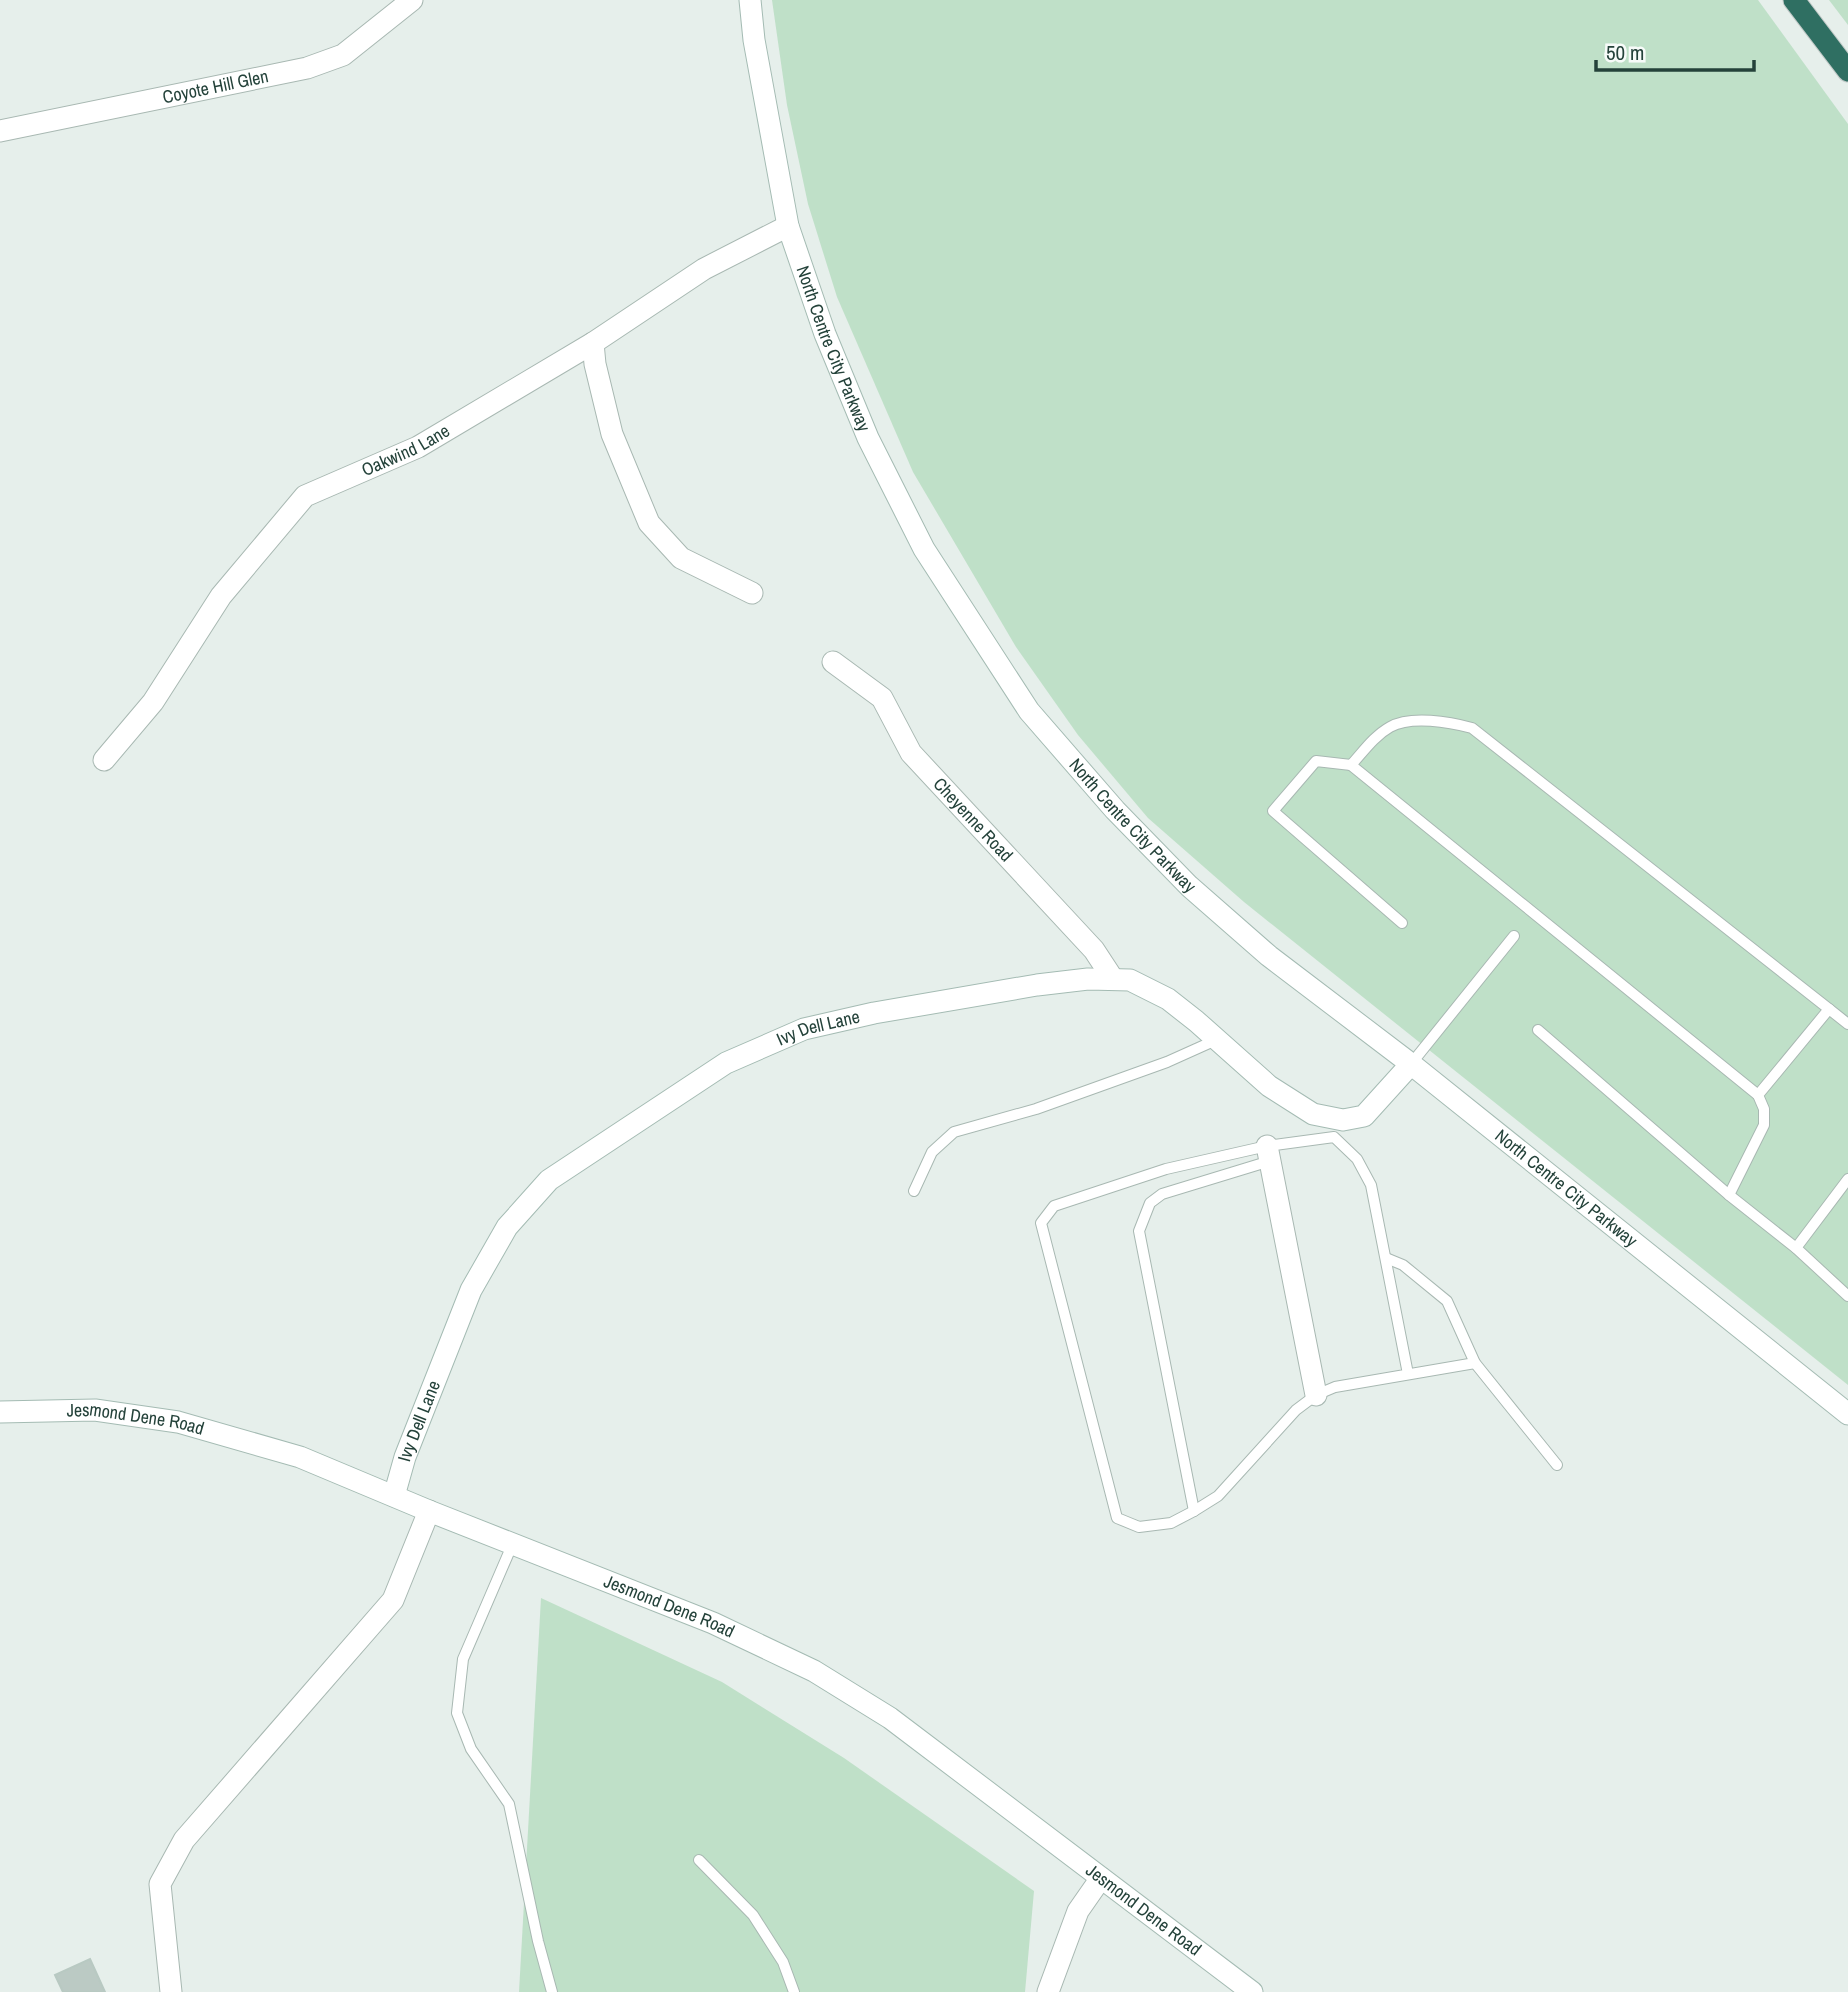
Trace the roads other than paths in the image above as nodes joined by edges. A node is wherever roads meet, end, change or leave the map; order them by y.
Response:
1 (412, 0) edge
2 (750, 0) edge
3 (1794, 0) edge
4 (1848, 71) edge
5 (0, 131) edge
6 (788, 226) junction
7 (593, 342) junction
8 (752, 593) dead end
9 (833, 662) dead end
10 (104, 760) dead end
11 (1350, 765) junction
12 (1402, 923) dead end
13 (1514, 936) dead end
14 (1113, 979) junction
15 (1829, 1009) junction
16 (1848, 1024) edge
17 (1538, 1030) dead end
18 (1216, 1040) junction
19 (1411, 1064) junction
20 (1758, 1096) junction
21 (1338, 1129) junction
22 (1269, 1153) junction
23 (1848, 1179) edge
24 (914, 1191) dead end
25 (1730, 1195) junction
26 (1796, 1248) junction
27 (1386, 1258) junction
28 (1848, 1296) edge
29 (1475, 1363) junction
30 (1408, 1374) junction
31 (1316, 1395) junction
32 (0, 1412) edge
33 (1848, 1414) edge
34 (1557, 1465) dead end
35 (394, 1496) junction
36 (429, 1511) junction
37 (1194, 1511) junction
38 (513, 1543) junction
39 (699, 1860) dead end
40 (1101, 1878) junction
41 (171, 1992) edge
42 (552, 1992) edge
43 (794, 1992) edge
44 (1048, 1992) edge
45 (1252, 1992) edge

1 - 5 street, Coyote Hill Glen
2 - 6 street, North Centre City Parkway
3 - 4 highway
6 - 7 street, Oakwind Lane
6 - 19 street, North Centre City Parkway
7 - 8 street
7 - 10 street, Oakwind Lane
9 - 14 street, Cheyenne Road
11 - 12 lane
11 - 15 lane
11 - 20 lane
13 - 19 lane
14 - 18 street, Ivy Dell Lane
14 - 35 street, Ivy Dell Lane
15 - 16 lane
15 - 20 lane
17 - 25 lane
18 - 21 street, Ivy Dell Lane
18 - 24 lane
19 - 21 street
19 - 33 street, North Centre City Parkway
20 - 25 lane
21 - 22 lane
21 - 27 lane
22 - 31 street
22 - 37 lane
22 - 37 lane
23 - 26 lane
25 - 26 lane
26 - 28 lane
27 - 29 lane
27 - 30 lane
29 - 30 lane
29 - 34 lane
30 - 31 lane
31 - 37 lane
32 - 35 street, Jesmond Dene Road
35 - 36 street, Jesmond Dene Road
36 - 38 street, Jesmond Dene Road
36 - 41 street
38 - 40 street, Jesmond Dene Road
38 - 42 lane
39 - 43 lane
40 - 44 street
40 - 45 street, Jesmond Dene Road

